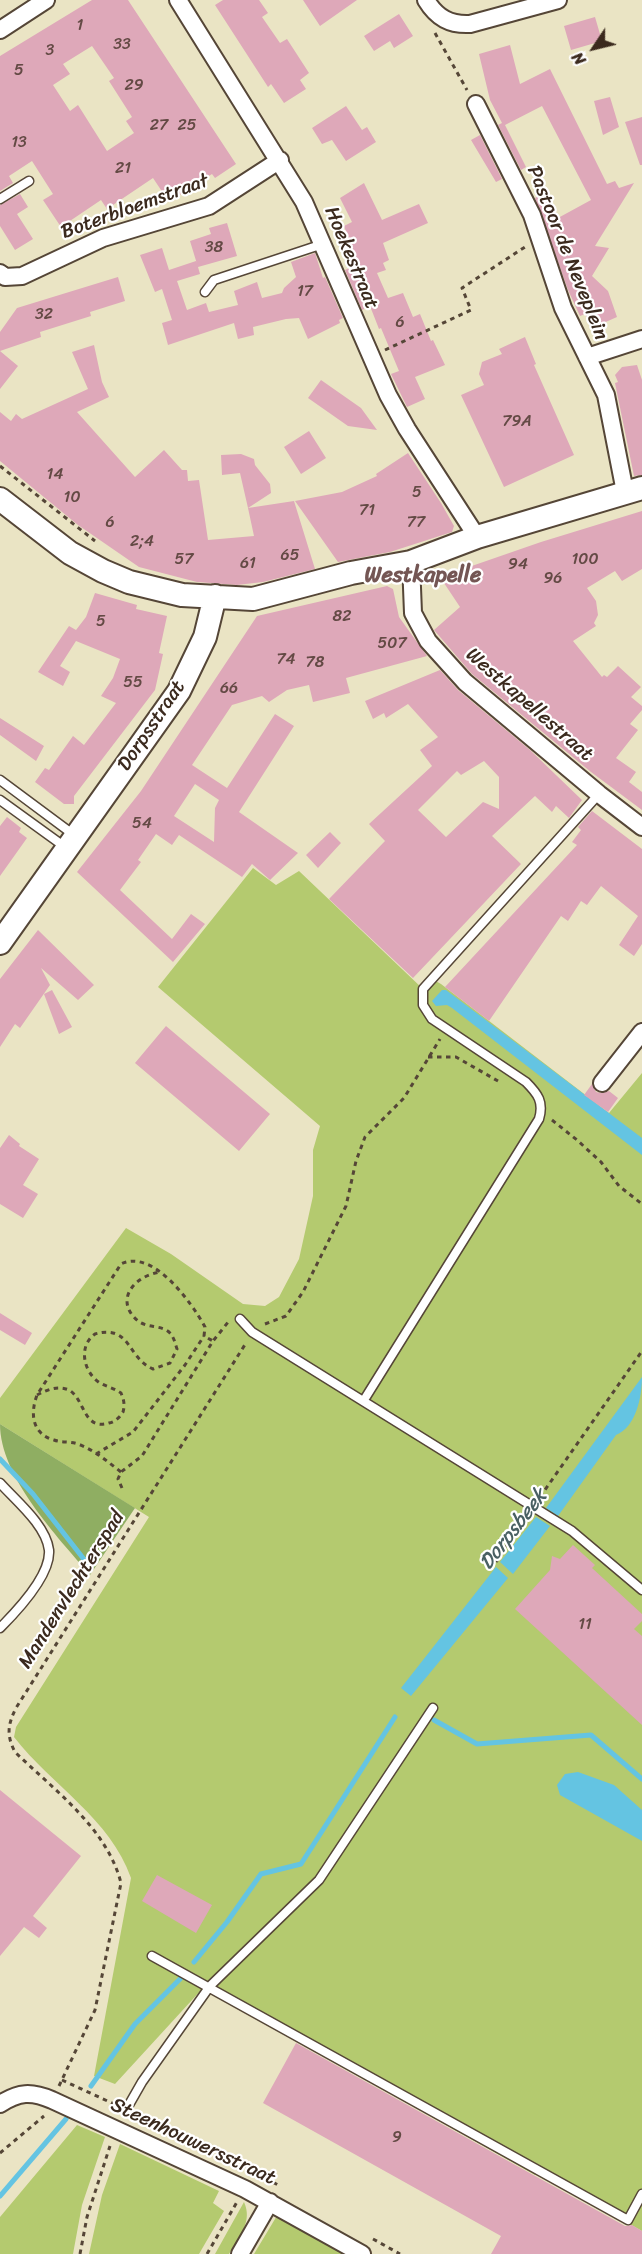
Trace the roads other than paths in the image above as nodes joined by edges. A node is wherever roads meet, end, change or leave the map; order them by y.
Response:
1 (46, 0) edge
2 (178, 0) edge
3 (426, 0) edge
4 (558, 0) edge
5 (0, 30) edge
6 (476, 104) road end
7 (280, 160) junction
8 (29, 181) dead end
9 (0, 199) edge
10 (324, 244) junction
11 (0, 273) edge
12 (205, 292) dead end
13 (642, 339) edge
14 (587, 357) junction
15 (634, 490) edge
16 (0, 499) edge
17 (477, 537) junction
18 (411, 562) junction
19 (215, 596) junction
20 (0, 780) edge
21 (599, 794) junction
22 (0, 800) edge
23 (642, 827) edge
24 (72, 843) junction
25 (0, 943) edge
26 (642, 1032) edge
27 (602, 1083) dead end
28 (240, 1319) road end
29 (364, 1400) junction
30 (0, 1482) edge
31 (642, 1590) edge
32 (0, 1628) edge
33 (433, 1708) dead end
34 (152, 1956) dead end
35 (210, 1986) junction
36 (0, 2104) edge
37 (126, 2110) road end
38 (642, 2194) edge
39 (270, 2202) junction
40 (240, 2254) edge
41 (362, 2254) edge

1 - 5 street
2 - 7 street, Hoekestraat
3 - 4 street
6 - 14 street, Pastoor de Neveplein
7 - 10 street, Hoekestraat
7 - 11 street, Boterbloemstraat
8 - 9 lane
10 - 12 lane
10 - 17 street, Hoekestraat
13 - 14 street
14 - 15 street, Pastoor de Neveplein
15 - 17 street
16 - 19 street
17 - 18 street
18 - 19 street
18 - 21 street, Westkapellestraat
19 - 24 street, Dorpsstraat
20 - 24 lane
21 - 23 street, Westkapellestraat
21 - 29 lane
22 - 24 lane
24 - 25 street, Dorpsstraat
26 - 27 street
28 - 29 lane
29 - 31 lane
30 - 32 lane
33 - 35 lane
34 - 35 lane
35 - 37 lane
35 - 38 lane
36 - 39 street, Steenhouwersstraat
39 - 40 street
39 - 41 street, Steenhouwersstraat

